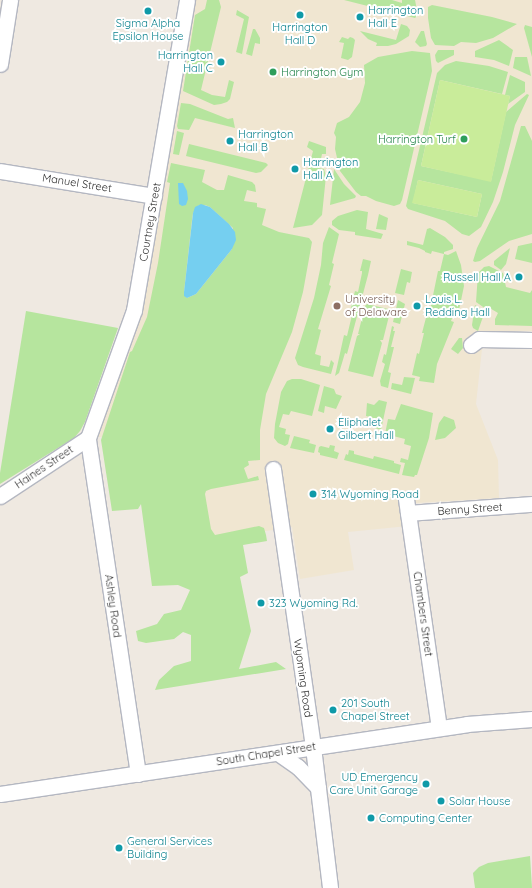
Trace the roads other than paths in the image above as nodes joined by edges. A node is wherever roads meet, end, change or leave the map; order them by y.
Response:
1 (10, 0) edge
2 (187, 0) edge
3 (0, 64) edge
4 (0, 171) edge
5 (154, 196) junction
6 (532, 340) edge
7 (471, 345) dead end
8 (88, 438) junction
9 (273, 468) dead end
10 (0, 496) edge
11 (532, 504) edge
12 (407, 506) joint
13 (532, 719) edge
14 (440, 728) junction
15 (313, 747) junction
16 (278, 752) junction
17 (138, 774) junction
18 (318, 788) junction
19 (0, 794) edge
20 (330, 888) edge

1 - 3 street
2 - 5 street, Courtney Street
4 - 5 street, Manuel Street
5 - 8 street, Courtney Street
6 - 7 street
8 - 10 street, Haines Street
8 - 17 street, Ashley Road
9 - 15 street, Wyoming Road
11 - 12 street, Benny Street
12 - 14 street, Chambers Street
13 - 14 street, South Chapel Street
14 - 15 street, South Chapel Street
15 - 16 street, South Chapel Street
15 - 18 street, Wyoming Road
16 - 17 street, South Chapel Street
16 - 18 street
17 - 19 street, South Chapel Street
18 - 20 street, Wyoming Road

